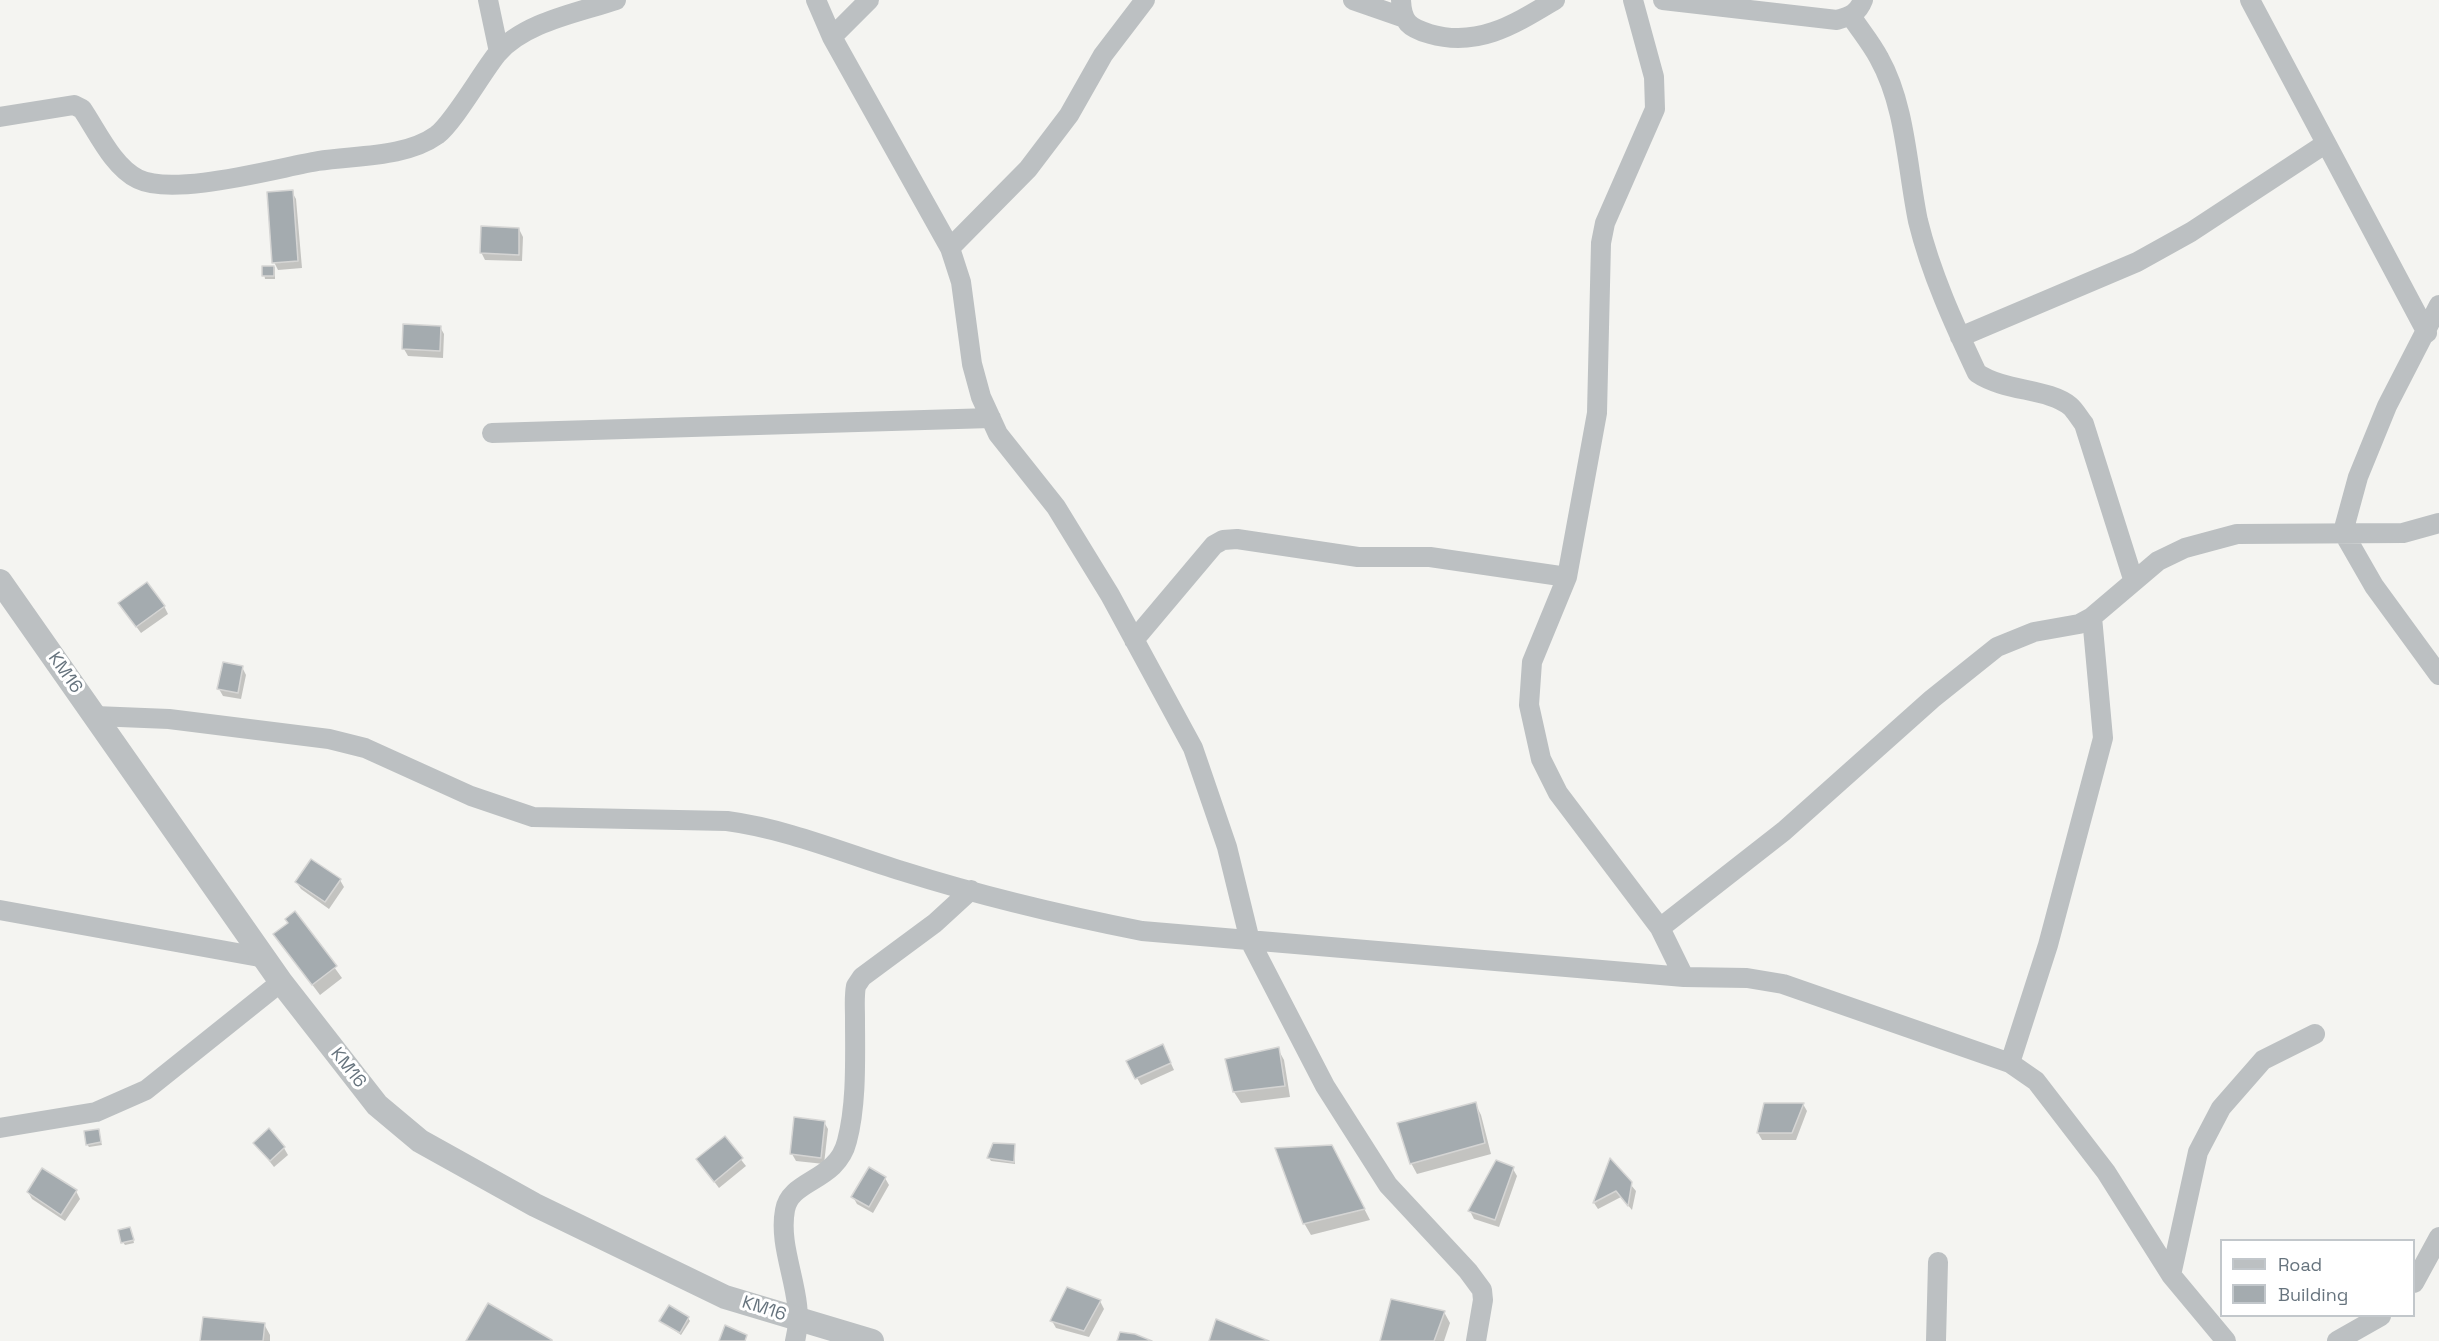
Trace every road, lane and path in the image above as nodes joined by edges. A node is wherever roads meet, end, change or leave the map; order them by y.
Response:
1 (488, 0) edge
2 (616, 0) edge
3 (816, 0) edge
4 (869, 0) edge
5 (1144, 0) edge
6 (1353, 0) edge
7 (1555, 0) edge
8 (1633, 0) edge
9 (1662, 0) edge
10 (1863, 0) edge
11 (2250, 0) edge
12 (1402, 8) edge
13 (1851, 16) junction
14 (832, 37) junction
15 (499, 52) junction
16 (0, 117) edge
17 (2325, 144) junction
18 (950, 248) junction
19 (2439, 305) edge
20 (2427, 333) junction
21 (1960, 337) junction
22 (991, 418) junction
23 (492, 433) dead end
24 (2439, 523) edge
25 (2343, 532) junction
26 (1567, 577) junction
27 (2133, 579) junction
28 (0, 581) edge
29 (2092, 617) junction
30 (1134, 640) junction
31 (2439, 675) edge
32 (95, 716) junction
33 (971, 890) junction
34 (0, 910) edge
35 (1660, 928) junction
36 (1250, 941) junction
37 (266, 958) junction
38 (1684, 977) junction
39 (280, 982) junction
40 (2315, 1034) dead end
41 (2010, 1063) junction
42 (0, 1128) edge
43 (2439, 1236) edge
44 (1938, 1262) dead end
45 (2171, 1275) junction
46 (2415, 1281) edge
47 (2379, 1317) edge
48 (798, 1331) edge
49 (872, 1341) edge
50 (1476, 1341) edge
51 (1936, 1341) edge
52 (2226, 1341) edge
53 (2337, 1341) edge

1 - 15 street
2 - 15 street
3 - 14 street
4 - 14 street
5 - 18 street
6 - 12 street
7 - 12 street
8 - 26 street
9 - 13 street
10 - 13 street
11 - 17 street
13 - 21 street
14 - 18 street
15 - 16 street
17 - 20 street
17 - 21 street
18 - 22 street
19 - 20 street
20 - 25 street
21 - 27 street
22 - 23 street
22 - 30 street
24 - 25 street
25 - 27 street
25 - 31 street
26 - 30 street
26 - 35 street
27 - 29 street
28 - 32 street, KM16
29 - 35 street
29 - 41 street
30 - 36 street
32 - 33 street
32 - 37 street, KM16
33 - 36 street
33 - 48 street
34 - 37 street
35 - 38 street
36 - 38 street
36 - 50 street
37 - 39 street, KM16
38 - 41 street
39 - 42 street
39 - 48 street, KM16
40 - 45 street
41 - 45 street
43 - 46 street
44 - 51 street
45 - 52 street
47 - 53 street
48 - 49 street, KM16

